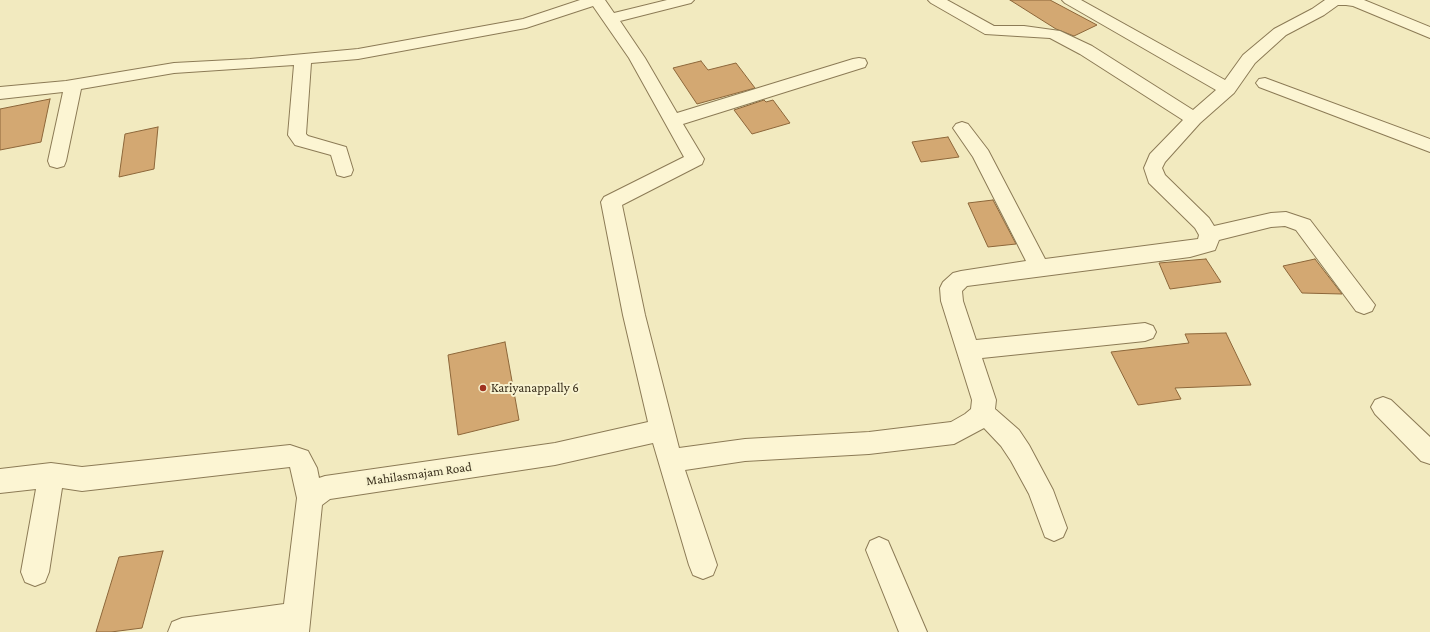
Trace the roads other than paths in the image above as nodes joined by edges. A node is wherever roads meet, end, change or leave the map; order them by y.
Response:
1 (596, 0) edge
2 (686, 0) edge
3 (936, 0) edge
4 (1070, 0) edge
5 (610, 19) junction
6 (1430, 33) edge
7 (303, 59) junction
8 (859, 63) dead end
9 (1265, 83) dead end
10 (73, 85) junction
11 (1228, 89) junction
12 (0, 93) edge
13 (1194, 119) junction
14 (672, 121) junction
15 (962, 128) dead end
16 (1430, 146) edge
17 (56, 161) dead end
18 (344, 170) dead end
19 (1209, 235) junction
20 (1039, 267) junction
21 (1364, 305) dead end
22 (1145, 332) dead end
23 (968, 350) junction
24 (1383, 407) dead end
25 (982, 414) junction
26 (663, 430) junction
27 (1430, 453) edge
28 (670, 461) junction
29 (50, 475) junction
30 (0, 481) edge
31 (310, 498) junction
32 (1054, 528) dead end
33 (880, 550) dead end
34 (703, 565) dead end
35 (35, 572) dead end
36 (295, 624) edge
37 (182, 632) edge
38 (913, 632) edge

1 - 5 street
1 - 7 street
2 - 5 street
3 - 13 street
4 - 11 street
5 - 14 street
6 - 11 street
7 - 10 street
7 - 18 street
8 - 14 street
9 - 16 street
10 - 12 street
10 - 17 street
11 - 13 street
13 - 19 street
14 - 26 street
15 - 20 street
19 - 20 street
19 - 21 street
20 - 23 street
22 - 23 street
23 - 25 street
24 - 27 street
25 - 28 street
25 - 32 street
26 - 28 street
26 - 31 street, Mahilasmajam Road
28 - 34 street
29 - 30 street
29 - 31 street
29 - 35 street
31 - 36 street
33 - 38 street
36 - 37 street

